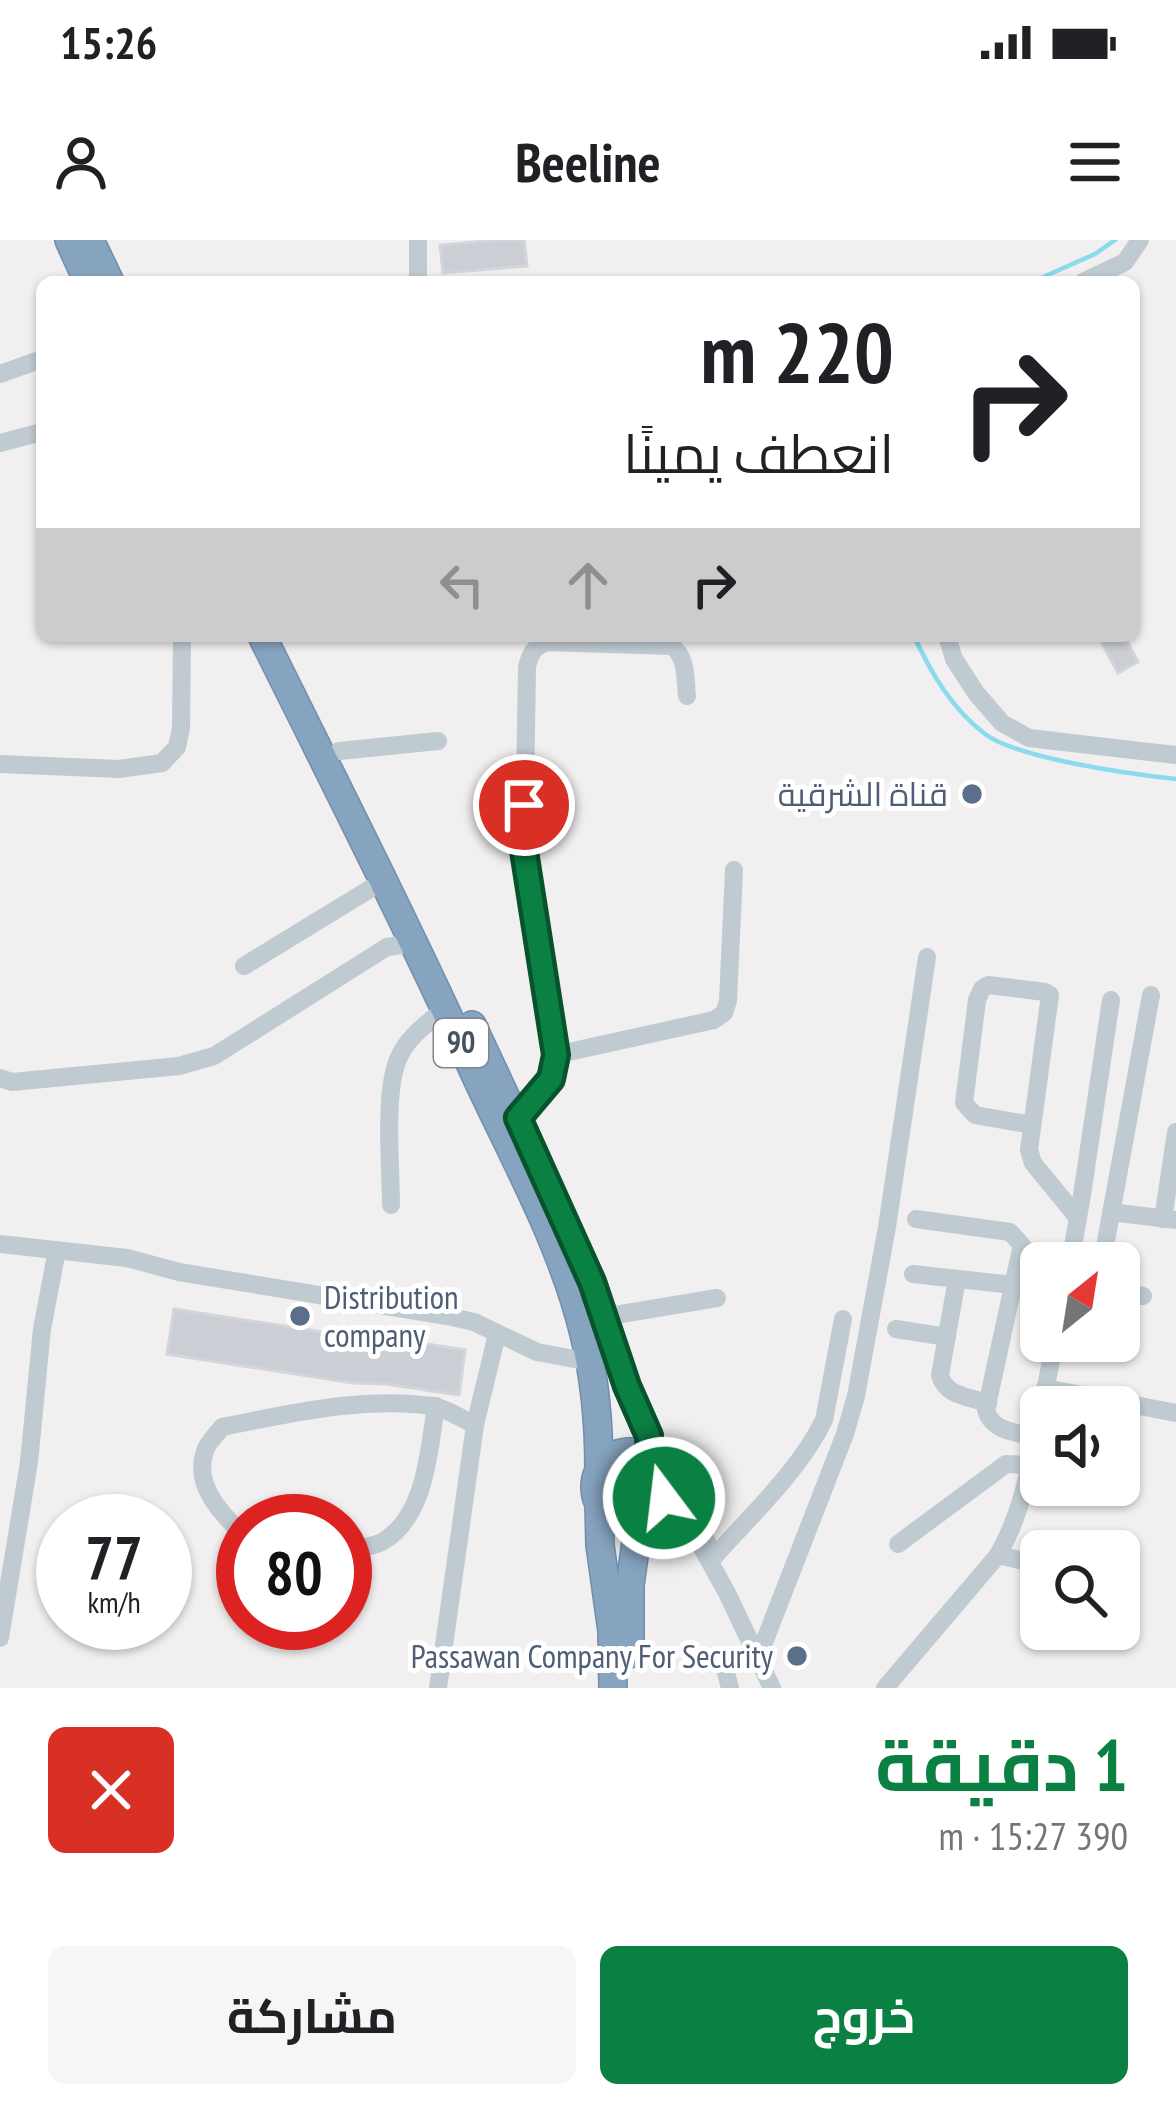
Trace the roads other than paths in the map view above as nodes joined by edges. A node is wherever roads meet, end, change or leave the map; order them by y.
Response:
1 (69, 240) edge
2 (89, 240) edge
3 (418, 240) edge
4 (1140, 240) edge
5 (85, 276) edge
6 (107, 276) edge
7 (418, 276) edge
8 (1096, 276) edge
9 (36, 361) edge
10 (0, 374) edge
11 (36, 439) edge
12 (0, 442) edge
13 (182, 642) edge
14 (265, 642) edge
15 (286, 642) edge
16 (949, 642) edge
17 (687, 696) dead end
18 (438, 741) dead end
19 (339, 751) junction
20 (1176, 755) edge
21 (0, 764) edge
22 (734, 870) dead end
23 (383, 880) junction
24 (414, 943) junction
25 (927, 957) dead end
26 (244, 965) dead end
27 (1151, 995) dead end
28 (1111, 1000) dead end
29 (445, 1008) junction
30 (556, 1055) junction
31 (0, 1078) edge
32 (518, 1118) junction
33 (1032, 1125) junction
34 (1176, 1132) edge
35 (392, 1205) dead end
36 (1112, 1212) junction
37 (1078, 1218) junction
38 (916, 1219) dead end
39 (1169, 1219) edge
40 (1074, 1242) edge
41 (1106, 1242) edge
42 (0, 1244) edge
43 (57, 1250) junction
44 (913, 1274) dead end
45 (957, 1279) junction
46 (1013, 1285) junction
47 (1140, 1296) edge
48 (1143, 1296) dead end
49 (717, 1298) dead end
50 (603, 1317) junction
51 (843, 1319) dead end
52 (896, 1329) dead end
53 (497, 1334) junction
54 (946, 1337) junction
55 (590, 1362) junction
56 (988, 1402) junction
57 (436, 1406) junction
58 (1140, 1410) edge
59 (1176, 1413) edge
60 (475, 1425) junction
61 (1020, 1433) edge
62 (1020, 1465) edge
63 (657, 1467) junction
64 (599, 1470) junction
65 (216, 1504) edge
66 (599, 1504) junction
67 (1020, 1506) edge
68 (644, 1519) junction
69 (372, 1544) edge
70 (898, 1544) dead end
71 (714, 1556) junction
72 (998, 1556) junction
73 (1020, 1561) edge
74 (727, 1593) junction
75 (0, 1638) edge
76 (758, 1658) junction
77 (438, 1688) edge
78 (613, 1688) edge
79 (630, 1688) edge
80 (772, 1688) edge
81 (885, 1688) edge

1 - 5 highway
2 - 6 highway
3 - 7 street
4 - 8 street
9 - 10 street
11 - 12 street
13 - 21 street
14 - 23 highway, 90
15 - 19 highway, 90
16 - 20 street
17 - 30 street
18 - 19 street
19 - 32 highway, 90
22 - 30 street
23 - 24 highway, 90
23 - 26 street
24 - 29 highway, 90
24 - 31 street
25 - 76 street
27 - 36 street
28 - 37 street
29 - 35 street
29 - 55 highway, 90
30 - 32 street
32 - 50 highway, 90
33 - 33 street
33 - 37 street
34 - 39 street
36 - 39 street
36 - 41 street
37 - 40 street
38 - 46 street
42 - 43 street
43 - 53 street
43 - 75 street
44 - 45 street
45 - 46 street
45 - 54 street
46 - 56 street
47 - 48 street
49 - 50 street
50 - 63 highway, 90
51 - 71 street
52 - 54 street
53 - 55 street
53 - 60 street
54 - 56 street
55 - 64 highway, 90
56 - 61 street
57 - 60 street
57 - 65 street
57 - 69 street
58 - 59 street
60 - 77 street
62 - 70 street
63 - 64 highway
63 - 68 highway
63 - 71 street
64 - 66 highway, 90
66 - 68 highway
66 - 78 highway, 90
67 - 72 street
68 - 74 street
68 - 79 highway
71 - 74 street
72 - 73 street
72 - 81 street
74 - 76 street
76 - 80 street

